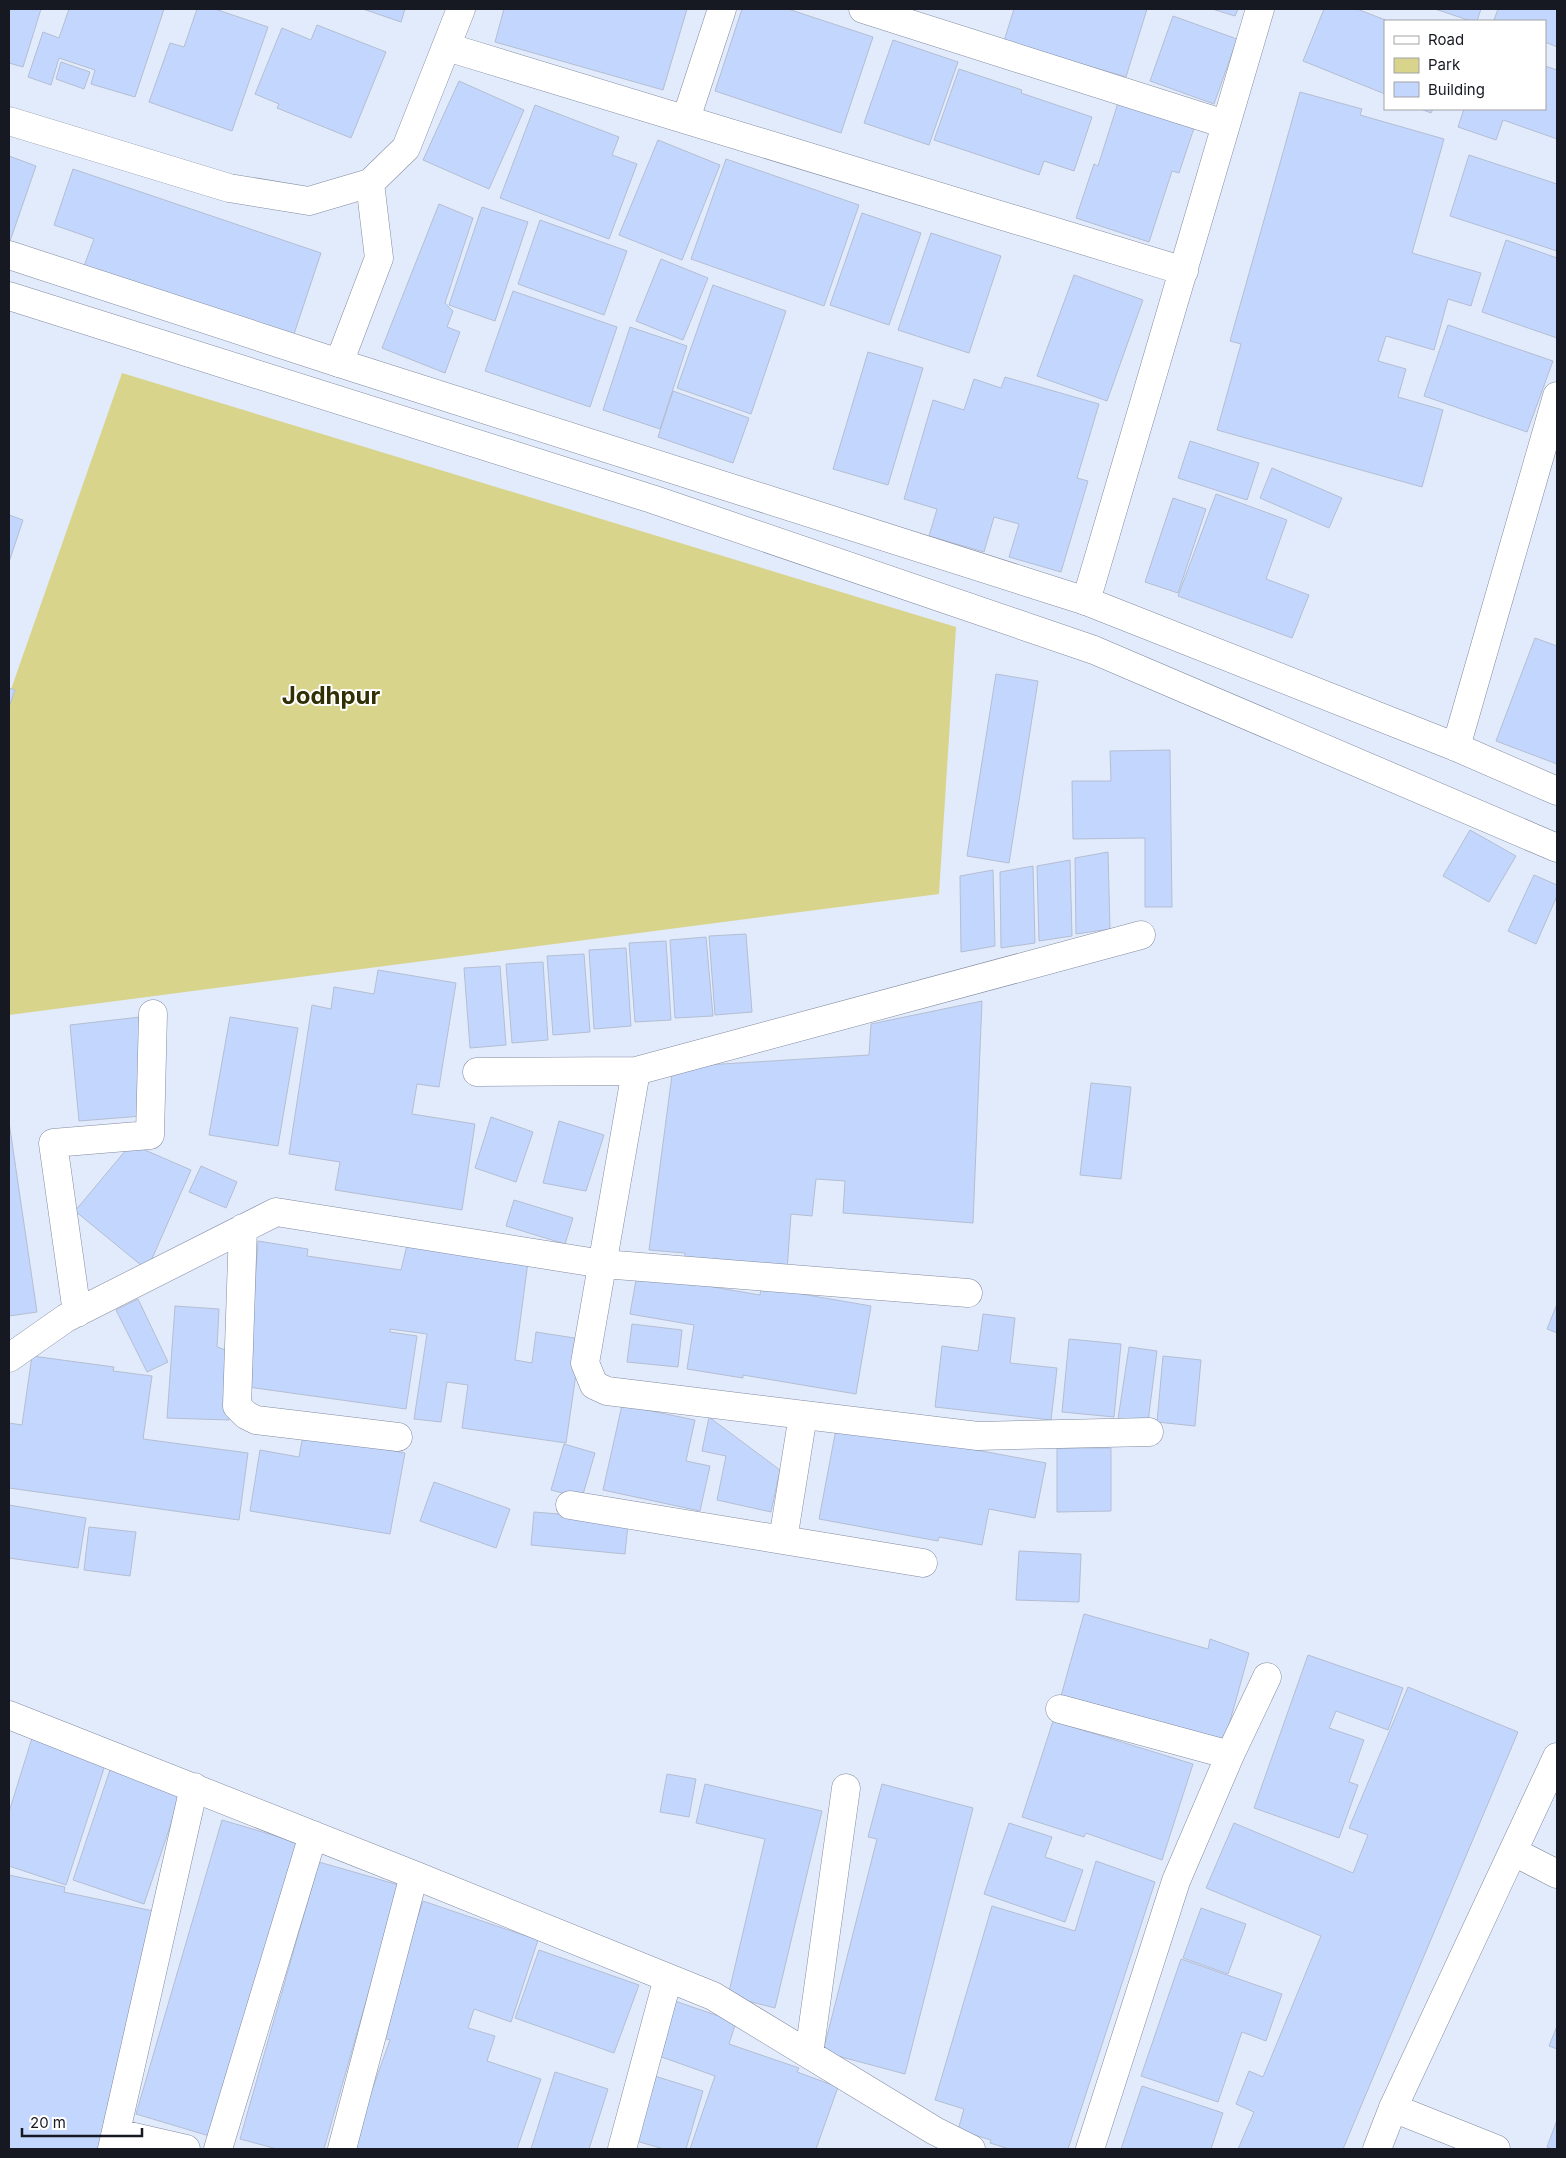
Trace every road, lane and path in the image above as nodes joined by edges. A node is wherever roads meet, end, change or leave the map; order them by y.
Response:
1 (462, 9) edge
2 (722, 9) edge
3 (863, 9) edge
4 (1260, 9) edge
5 (447, 47) junction
6 (686, 119) junction
7 (9, 121) edge
8 (1225, 124) junction
9 (370, 182) junction
10 (9, 255) edge
11 (1184, 271) junction
12 (9, 296) edge
13 (339, 363) junction
14 (1557, 396) edge
15 (1086, 601) junction
16 (1456, 747) junction
17 (1557, 791) edge
18 (1557, 848) edge
19 (1141, 935) dead end
20 (153, 1014) dead end
21 (636, 1071) junction
22 (477, 1072) dead end
23 (243, 1228) junction
24 (602, 1264) junction
25 (968, 1293) dead end
26 (77, 1313) junction
27 (9, 1358) edge
28 (803, 1415) junction
29 (1149, 1432) dead end
30 (398, 1438) dead end
31 (570, 1505) dead end
32 (783, 1540) junction
33 (923, 1563) dead end
34 (1267, 1677) dead end
35 (1060, 1709) dead end
36 (10, 1723) edge
37 (1230, 1755) junction
38 (1557, 1757) edge
39 (194, 1788) junction
40 (846, 1788) dead end
41 (313, 1835) junction
42 (1514, 1852) junction
43 (1557, 1874) edge
44 (414, 1875) junction
45 (668, 1978) junction
46 (809, 2054) junction
47 (1393, 2108) junction
48 (114, 2141) edge
49 (186, 2149) edge
50 (218, 2149) edge
51 (342, 2149) edge
52 (622, 2149) edge
53 (971, 2149) edge
54 (1090, 2149) edge
55 (1377, 2149) edge
56 (1496, 2149) edge

1 - 5 street
2 - 6 street
3 - 8 street
4 - 8 street
5 - 6 street
5 - 9 street
6 - 11 street
7 - 9 street
8 - 11 street
9 - 13 street
10 - 13 street
11 - 15 street
12 - 18 street
13 - 15 street
14 - 16 street
15 - 16 street
16 - 17 street
19 - 21 street
20 - 26 street
21 - 22 street
21 - 24 street
23 - 24 street
23 - 26 street
23 - 30 street
24 - 25 street
24 - 28 street
26 - 27 street
28 - 29 street
28 - 32 street
31 - 32 street
32 - 33 street
34 - 37 street
35 - 37 street
36 - 39 street
37 - 54 street
38 - 42 street
39 - 41 street
39 - 48 street
40 - 46 street
41 - 44 street
41 - 50 street
42 - 43 street
42 - 47 street
44 - 45 street
44 - 51 street
45 - 46 street
45 - 52 street
46 - 53 street
47 - 55 street
47 - 56 street
48 - 49 street

